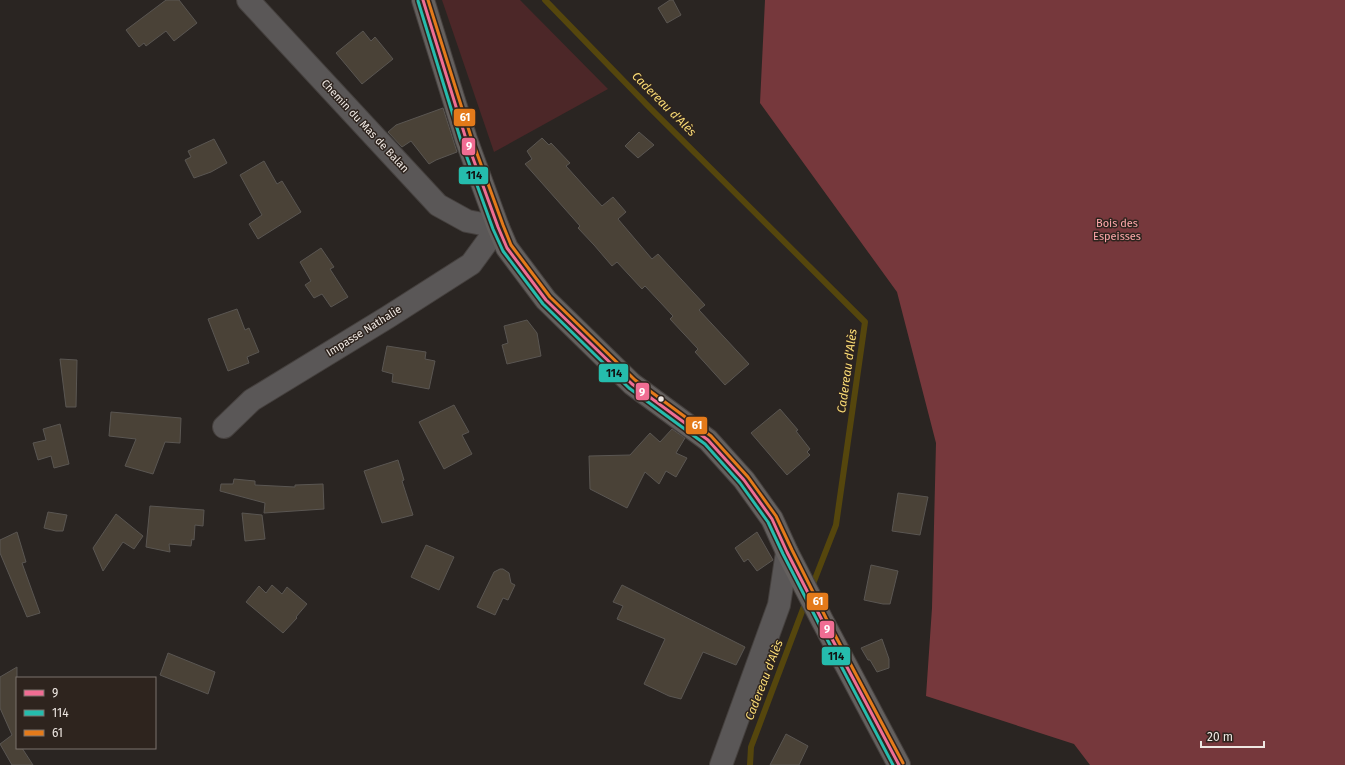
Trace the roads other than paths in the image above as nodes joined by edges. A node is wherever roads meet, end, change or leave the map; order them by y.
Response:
1 (248, 0) edge
2 (423, 0) edge
3 (498, 227) junction
4 (224, 427) dead end
5 (788, 552) junction
6 (721, 765) edge
7 (899, 765) edge

1 - 3 street, Chemin du Mas de Balan
2 - 3 main road
3 - 4 street, Impasse Nathalie
3 - 5 main road
5 - 6 street
5 - 7 main road

